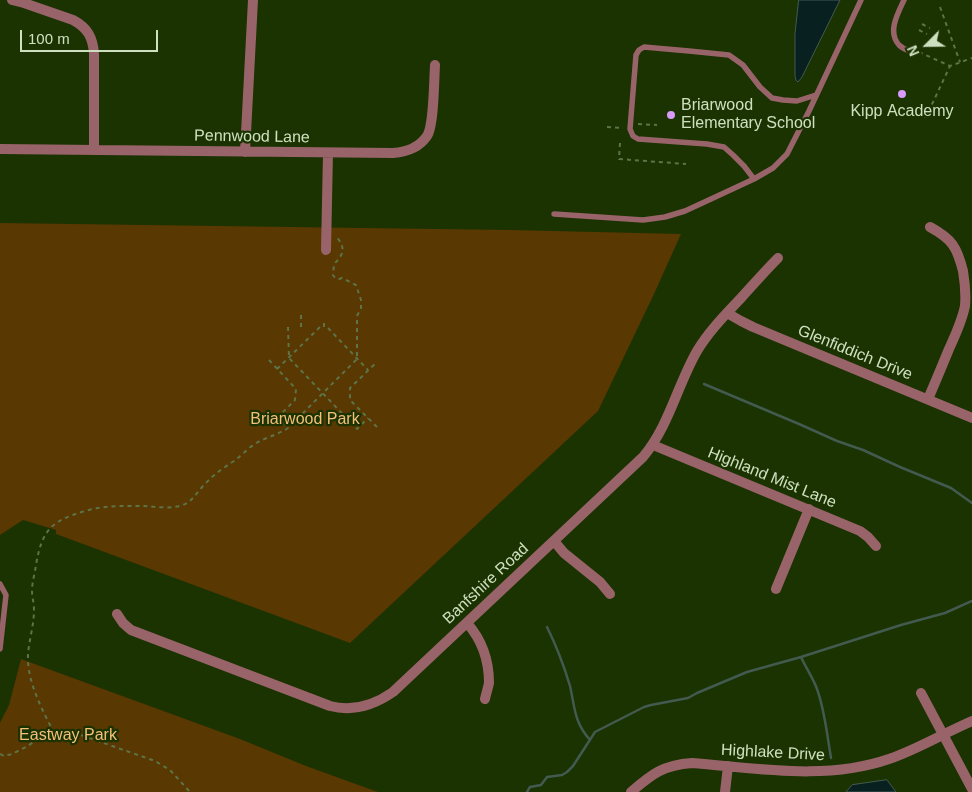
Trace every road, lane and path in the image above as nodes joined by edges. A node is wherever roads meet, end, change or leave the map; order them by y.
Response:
1 (12, 0) edge
2 (253, 0) edge
3 (861, 0) edge
4 (904, 0) edge
5 (940, 7) dead end
6 (922, 24) dead end
7 (930, 28) dead end
8 (919, 30) dead end
9 (927, 34) dead end
10 (910, 51) dead end
11 (919, 52) dead end
12 (972, 58) edge
13 (960, 62) junction
14 (434, 65) dead end
15 (950, 66) junction
16 (816, 95) junction
17 (924, 116) dead end
18 (631, 124) junction
19 (658, 126) dead end
20 (606, 127) dead end
21 (621, 128) dead end
22 (620, 144) dead end
23 (0, 149) edge
24 (94, 150) junction
25 (245, 152) junction
26 (328, 153) junction
27 (686, 164) dead end
28 (754, 179) junction
29 (554, 214) dead end
30 (930, 227) dead end
31 (335, 235) dead end
32 (326, 250) dead end
33 (778, 258) dead end
34 (727, 313) junction
35 (301, 314) dead end
36 (324, 320) dead end
37 (288, 327) dead end
38 (301, 327) dead end
39 (320, 327) dead end
40 (324, 328) dead end
41 (328, 328) dead end
42 (288, 358) junction
43 (357, 359) junction
44 (269, 360) dead end
45 (377, 362) dead end
46 (277, 369) junction
47 (368, 370) junction
48 (323, 394) junction
49 (928, 399) junction
50 (278, 417) junction
51 (368, 418) junction
52 (972, 418) edge
53 (269, 426) dead end
54 (377, 427) dead end
55 (288, 428) junction
56 (653, 445) junction
57 (809, 509) junction
58 (554, 541) junction
59 (876, 546) dead end
60 (0, 584) edge
61 (776, 590) dead end
62 (610, 594) dead end
63 (117, 614) dead end
64 (467, 623) junction
65 (0, 649) edge
66 (921, 694) dead end
67 (485, 699) dead end
68 (972, 721) edge
69 (54, 733) junction
70 (943, 735) junction
71 (0, 754) edge
72 (728, 766) junction
73 (972, 789) edge
74 (190, 792) edge
75 (631, 792) edge
76 (724, 792) edge

1 - 24 street
2 - 25 street
3 - 16 lane
4 - 10 lane
5 - 13 path
6 - 7 path
8 - 9 path
11 - 15 path
12 - 13 path
13 - 15 path
14 - 26 street, Pennwood Lane
15 - 17 path
16 - 18 lane
16 - 28 lane
18 - 19 path
18 - 28 lane
20 - 21 path
22 - 27 path
23 - 24 street, Pennwood Lane
24 - 25 street, Pennwood Lane
25 - 26 street, Pennwood Lane
26 - 32 street
28 - 29 lane
30 - 49 street
31 - 43 path
33 - 34 street, Banfshire Road
34 - 49 street, Glenfiddich Drive
34 - 56 street, Banfshire Road
35 - 38 path
36 - 40 path
37 - 42 path
39 - 42 path
41 - 43 path
42 - 46 path
42 - 48 path
43 - 47 path
43 - 48 path
44 - 46 path
45 - 47 path
46 - 50 path
47 - 51 path
48 - 51 path
48 - 55 path
49 - 52 street, Glenfiddich Drive
50 - 53 path
50 - 55 path
51 - 54 path
55 - 69 path
56 - 57 street, Highland Mist Lane
56 - 58 street, Banfshire Road
57 - 59 street, Highland Mist Lane
57 - 61 street
58 - 62 street
58 - 64 street, Banfshire Road
60 - 65 lane
63 - 64 street, Banfshire Road
64 - 67 street
66 - 70 street
68 - 70 street, Highlake Drive
69 - 71 path
69 - 74 path
70 - 72 street, Highlake Drive
70 - 73 street
72 - 75 street, Highlake Drive
72 - 76 street

